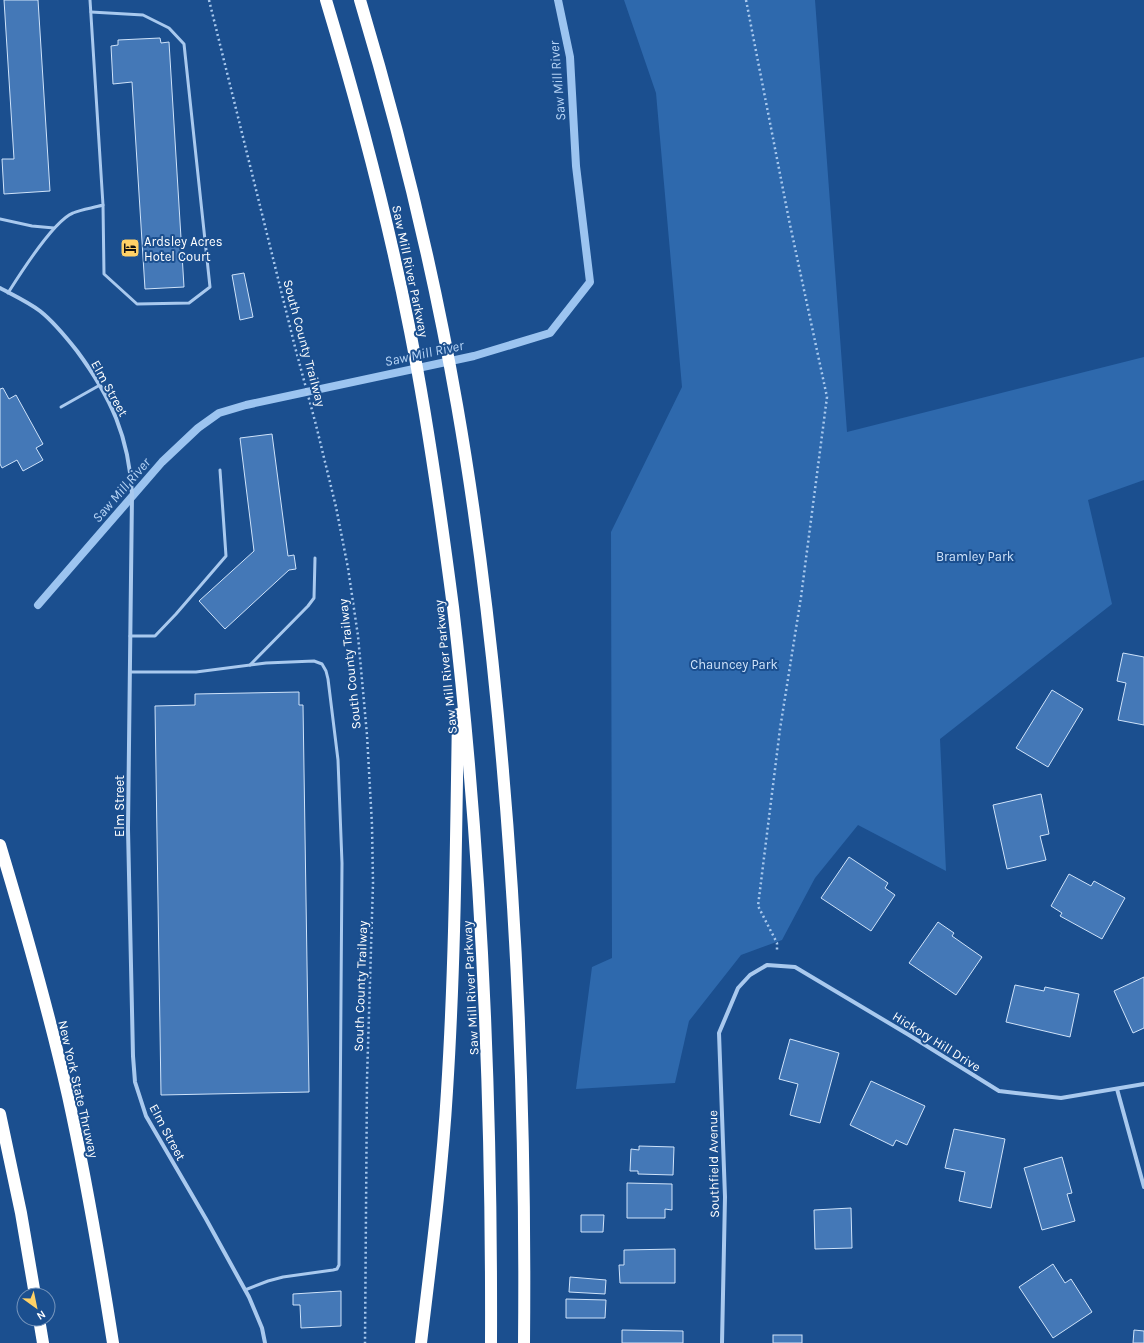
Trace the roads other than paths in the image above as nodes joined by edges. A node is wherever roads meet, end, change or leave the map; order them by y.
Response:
1 (90, 0) edge
2 (326, 0) edge
3 (360, 0) edge
4 (91, 12) junction
5 (103, 205) junction
6 (0, 219) edge
7 (54, 228) junction
8 (0, 288) edge
9 (8, 292) junction
10 (100, 385) junction
11 (61, 407) dead end
12 (220, 470) dead end
13 (315, 558) dead end
14 (130, 636) junction
15 (459, 661) junction
16 (250, 665) junction
17 (130, 672) junction
18 (0, 846) edge
19 (738, 988) joint
20 (1144, 1084) edge
21 (1118, 1089) junction
22 (0, 1114) edge
23 (1144, 1187) edge
24 (34, 1287) edge
25 (245, 1290) junction
26 (40, 1327) edge
27 (43, 1343) edge
28 (114, 1343) edge
29 (266, 1343) edge
30 (421, 1343) edge
31 (492, 1343) edge
32 (524, 1343) edge
33 (722, 1343) edge

1 - 4 lane
2 - 15 highway, Saw Mill River Parkway
3 - 32 highway, Saw Mill River Parkway
4 - 5 lane
4 - 5 lane
5 - 7 lane
6 - 7 lane
7 - 9 lane
8 - 9 street, Elm Street
9 - 10 street, Elm Street
10 - 11 lane
10 - 14 street, Elm Street
12 - 14 lane
13 - 16 lane
14 - 17 street, Elm Street
15 - 30 highway
15 - 31 highway, Saw Mill River Parkway
16 - 17 lane
16 - 25 lane
17 - 25 street, Elm Street
18 - 28 highway, New York State Thruway
19 - 21 street, Hickory Hill Drive
19 - 33 street, Southfield Avenue
20 - 21 street, Hickory Hill Drive
21 - 23 street
22 - 24 highway
25 - 29 street, Elm Street
26 - 27 highway

